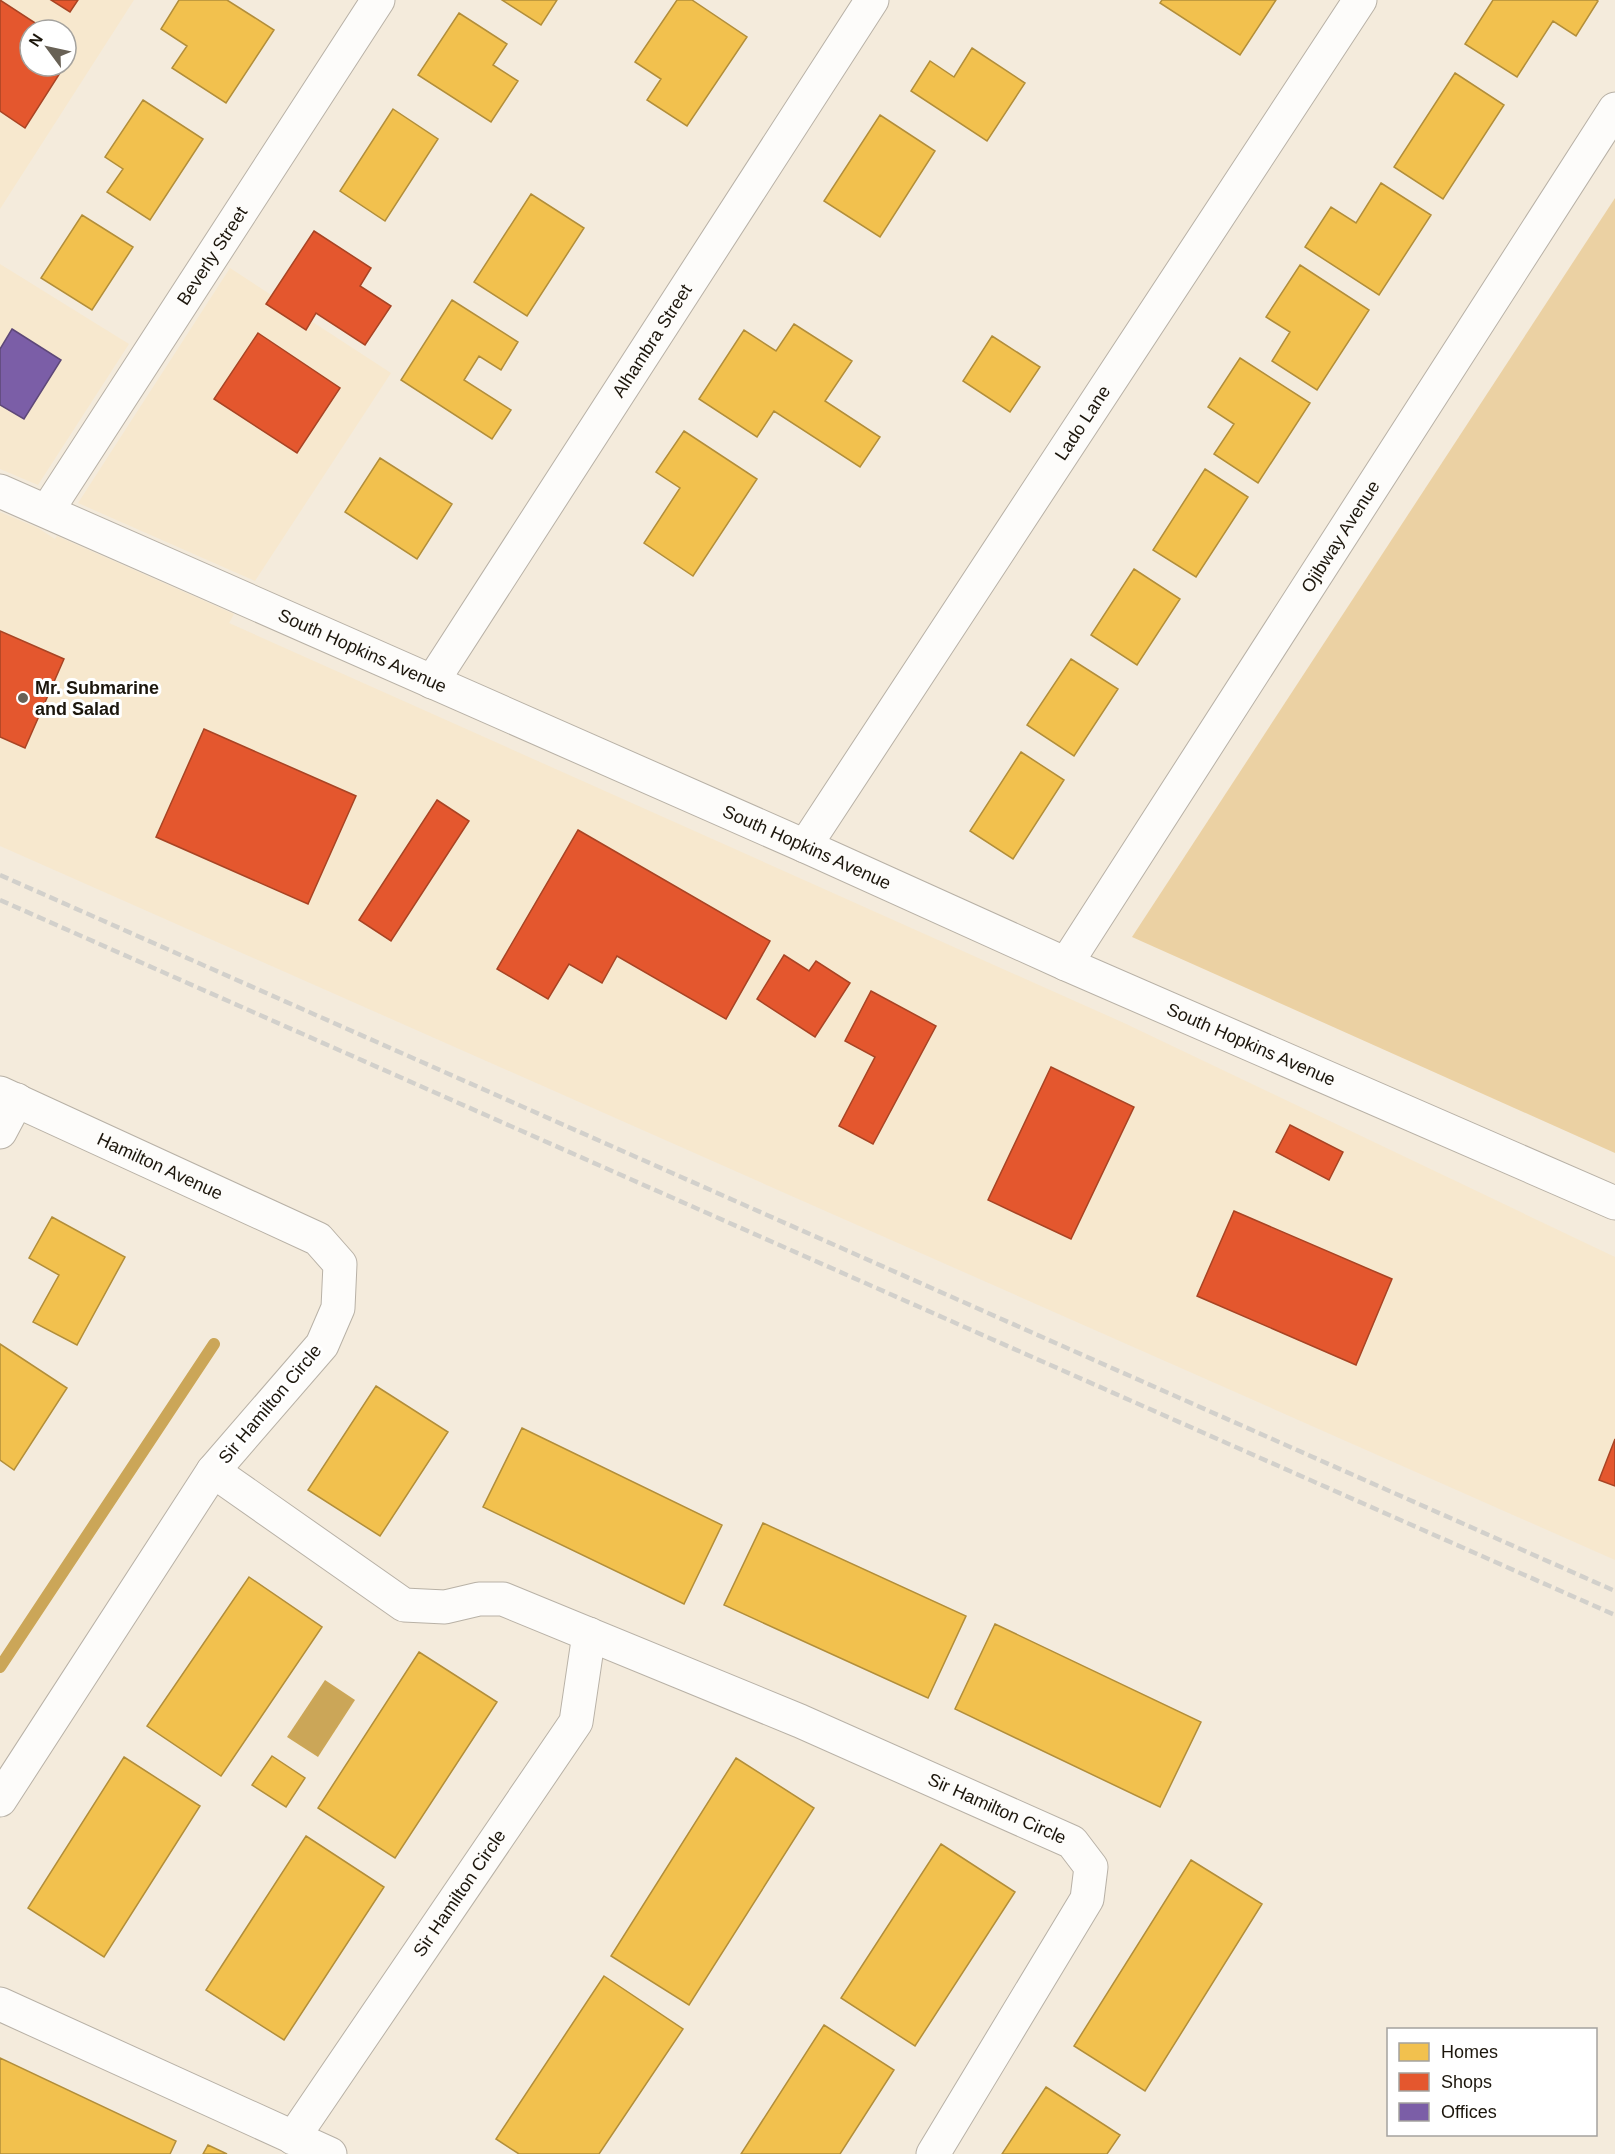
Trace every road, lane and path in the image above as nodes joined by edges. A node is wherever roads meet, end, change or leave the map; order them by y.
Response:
1 (378, 0) edge
2 (872, 0) edge
3 (1360, 0) edge
4 (1615, 109) edge
5 (0, 491) edge
6 (47, 511) junction
7 (432, 682) junction
8 (805, 846) junction
9 (1066, 964) junction
10 (8, 1097) edge
11 (0, 1132) edge
12 (1615, 1203) edge
13 (318, 1239) joint
14 (213, 1471) junction
15 (589, 1634) junction
16 (0, 1800) edge
17 (0, 2004) edge
18 (293, 2138) junction
19 (330, 2154) edge
20 (933, 2154) edge

1 - 6 street, Beverly Street
2 - 7 street, Alhambra Street
3 - 8 street, Lado Lane
4 - 9 street, Ojibway Avenue
5 - 6 street, South Hopkins Avenue
6 - 7 street, South Hopkins Avenue
7 - 8 street, South Hopkins Avenue
8 - 9 street, South Hopkins Avenue
9 - 12 street, South Hopkins Avenue
10 - 11 street
10 - 13 street, Hamilton Avenue
13 - 14 street, Sir Hamilton Circle
14 - 15 street, Sir Hamilton Circle
14 - 16 street, Sir Hamilton Circle
15 - 18 street, Sir Hamilton Circle
15 - 20 street, Sir Hamilton Circle
17 - 18 street
18 - 19 street

